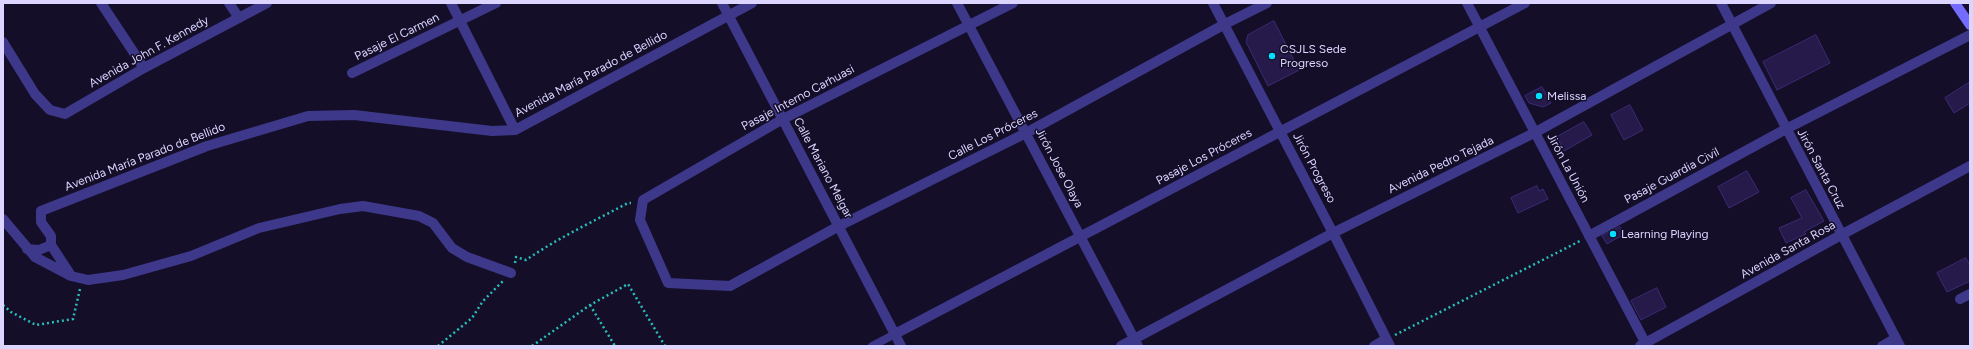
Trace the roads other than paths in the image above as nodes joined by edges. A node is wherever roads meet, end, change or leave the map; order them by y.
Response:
1 (101, 3) edge
2 (229, 3) edge
3 (267, 3) edge
4 (451, 3) edge
5 (496, 3) edge
6 (722, 3) edge
7 (752, 3) edge
8 (957, 3) edge
9 (1013, 3) edge
10 (1214, 3) edge
11 (1267, 3) edge
12 (1466, 3) edge
13 (1525, 3) edge
14 (1721, 3) edge
15 (1771, 3) edge
16 (1955, 3) edge
17 (728, 15) junction
18 (239, 18) junction
19 (460, 20) junction
20 (1225, 24) junction
21 (1732, 24) junction
22 (1970, 25) edge
23 (969, 26) junction
24 (1480, 28) junction
25 (1970, 35) edge
26 (3, 42) edge
27 (144, 68) junction
28 (352, 73) dead end
29 (783, 119) junction
30 (1786, 129) junction
31 (515, 130) junction
32 (1280, 132) junction
33 (1026, 133) junction
34 (1534, 133) junction
35 (1970, 166) edge
36 (3, 219) edge
37 (839, 226) junction
38 (1334, 233) junction
39 (1841, 235) junction
40 (1589, 236) junction
41 (1081, 237) junction
42 (50, 245) junction
43 (27, 249) junction
44 (511, 273) road end
45 (71, 276) junction
46 (730, 286) joint
47 (1970, 294) edge
48 (1960, 299) dead end
49 (895, 334) junction
50 (1136, 342) edge
51 (1898, 342) edge
52 (1388, 343) edge
53 (1644, 345) edge
54 (872, 346) edge
55 (902, 346) edge
56 (1121, 346) edge
57 (1374, 346) edge
58 (1882, 346) edge

1 - 27 street
2 - 18 street
3 - 18 street, Avenida John F. Kennedy
4 - 19 street
5 - 19 street, Pasaje El Carmen
6 - 17 street, Calle Mariano Melgar
7 - 17 street, Avenida María Parado de Bellido
8 - 23 street, Jirón Jose Olaya
9 - 23 street, Pasaje Interno Carhuasi
10 - 20 street, Jirón Progreso
11 - 20 street, Calle Los Próceres
12 - 24 street, Jirón La Unión
13 - 24 street, Pasaje Los Próceres
14 - 21 street, Jirón Santa Cruz
15 - 21 street, Avenida Pedro Tejada
16 - 22 main road
17 - 29 street, Calle Mariano Melgar
17 - 31 street, Avenida María Parado de Bellido
18 - 27 street, Avenida John F. Kennedy
19 - 28 street, Pasaje El Carmen
19 - 31 street
20 - 32 street, Jirón Progreso
20 - 33 street, Calle Los Próceres
21 - 30 street, Jirón Santa Cruz
21 - 34 street, Avenida Pedro Tejada
23 - 29 street, Pasaje Interno Carhuasi
23 - 33 street, Jirón Jose Olaya
24 - 32 street, Pasaje Los Próceres
24 - 34 street, Jirón La Unión
25 - 30 street, Pasaje Guardia Civil
26 - 27 street, Avenida John F. Kennedy
29 - 37 street, Calle Mariano Melgar
29 - 46 street, Pasaje Interno Carhuasi
30 - 39 street, Jirón Santa Cruz
30 - 40 street, Pasaje Guardia Civil
31 - 42 street, Avenida María Parado de Bellido
32 - 38 street, Jirón Progreso
32 - 41 street, Pasaje Los Próceres
33 - 37 street, Calle Los Próceres
33 - 41 street, Jirón Jose Olaya
34 - 38 street, Avenida Pedro Tejada
34 - 40 street, Jirón La Unión
35 - 39 street, Avenida Santa Rosa
36 - 43 street
37 - 46 street, Calle Los Próceres
37 - 49 street, Calle Mariano Melgar
38 - 50 street, Avenida Pedro Tejada
38 - 52 street, Jirón Progreso
39 - 51 street, Jirón Santa Cruz
39 - 53 street, Avenida Santa Rosa
40 - 53 street, Jirón La Unión
41 - 49 street, Pasaje Los Próceres
41 - 50 street, Jirón Jose Olaya
42 - 43 street
42 - 45 street
43 - 45 street
44 - 45 street
47 - 48 street
49 - 54 lane
49 - 55 street, Calle Mariano Melgar
50 - 56 street, Avenida Pedro Tejada
51 - 58 street
52 - 57 street

